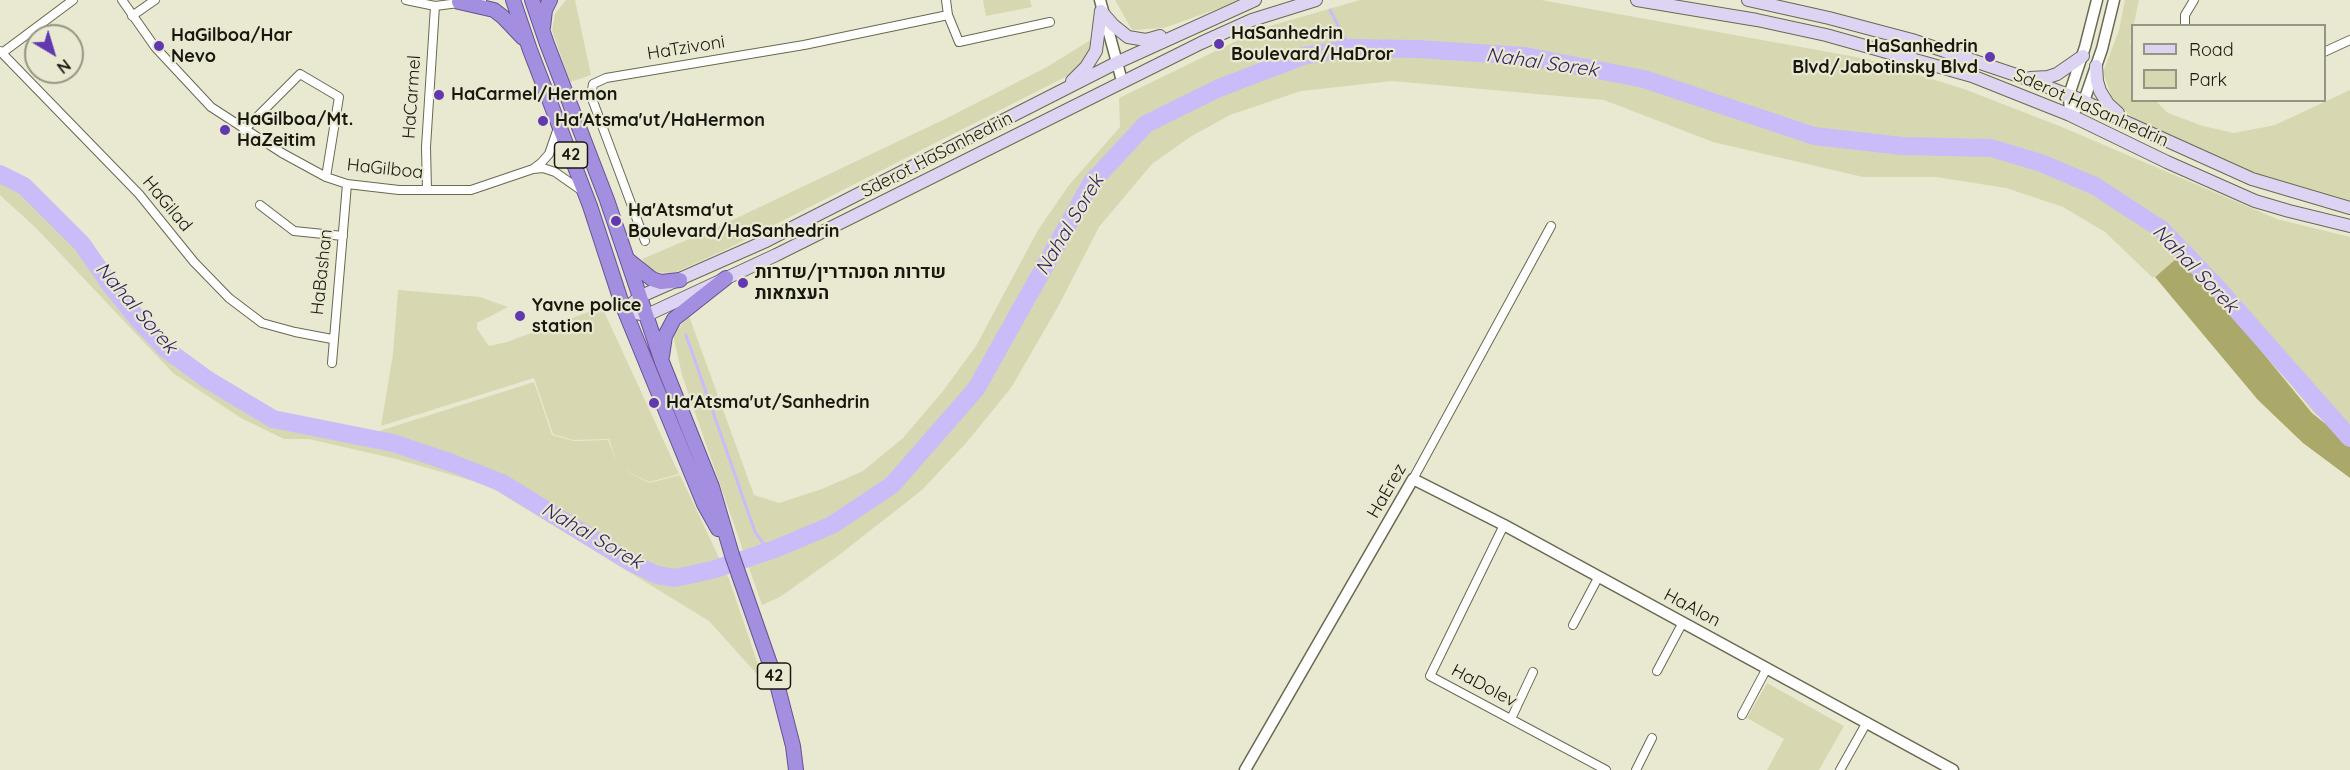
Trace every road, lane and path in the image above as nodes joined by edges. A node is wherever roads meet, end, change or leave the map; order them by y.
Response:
1 (73, 0) edge
2 (122, 0) edge
3 (155, 0) edge
4 (406, 0) edge
5 (482, 0) edge
6 (513, 0) edge
7 (532, 0) edge
8 (549, 0) edge
9 (946, 0) edge
10 (1255, 0) edge
11 (1316, 0) edge
12 (1637, 0) edge
13 (1748, 0) edge
14 (2097, 0) edge
15 (2114, 0) edge
16 (2194, 0) edge
17 (459, 2) junction
18 (1100, 5) edge
19 (435, 6) junction
20 (948, 15) junction
21 (132, 16) junction
22 (1050, 22) dead end
23 (2185, 24) edge
24 (1188, 29) junction
25 (543, 32) junction
26 (2350, 40) edge
27 (1, 52) edge
28 (2326, 52) edge
29 (2083, 56) junction
30 (533, 57) junction
31 (1116, 63) junction
32 (2096, 66) junction
33 (2019, 76) junction
34 (1122, 81) junction
35 (2069, 95) junction
36 (1050, 97) junction
37 (2084, 101) junction
38 (2070, 115) junction
39 (559, 124) junction
40 (2130, 124) junction
41 (244, 130) junction
42 (532, 169) junction
43 (326, 177) junction
44 (347, 184) junction
45 (427, 190) junction
46 (586, 194) junction
47 (260, 206) dead end
48 (2350, 208) edge
49 (1551, 226) dead end
50 (2350, 226) edge
51 (343, 236) junction
52 (645, 240) dead end
53 (625, 257) junction
54 (726, 278) junction
55 (680, 280) junction
56 (639, 297) junction
57 (625, 311) junction
58 (647, 315) junction
59 (333, 339) junction
60 (662, 362) junction
61 (332, 363) dead end
62 (1413, 479) junction
63 (1504, 525) junction
64 (732, 555) junction
65 (1599, 576) junction
66 (1683, 622) junction
67 (1573, 625) dead end
68 (1767, 668) junction
69 (1657, 670) dead end
70 (1533, 672) dead end
71 (1742, 715) dead end
72 (1511, 719) junction
73 (1867, 722) junction
74 (1652, 738) dead end
75 (796, 770) edge
76 (1245, 770) edge
77 (1606, 770) edge
78 (1636, 770) edge
79 (1840, 770) edge
80 (1953, 770) edge

1 - 27 street
2 - 21 street, HaGilboa
3 - 21 street
4 - 19 street
5 - 17 street
6 - 30 highway, 42
7 - 25 highway, 42
8 - 25 highway
9 - 20 street
10 - 24 main road, Sderot HaSanhedrin
11 - 34 main road, Sderot HaSanhedrin
12 - 38 main road, Sderot HaSanhedrin
13 - 33 main road, Sderot HaSanhedrin
14 - 29 street
15 - 32 street
16 - 23 street
17 - 19 street
17 - 30 highway
18 - 24 main road
18 - 31 street
18 - 36 main road
19 - 45 street, HaCarmel
20 - 22 street
20 - 52 street, HaTzivoni
21 - 41 street, HaGilboa
24 - 31 main road, Sderot HaSanhedrin
25 - 53 highway, 42
26 - 28 street
27 - 59 street, HaGilad
29 - 33 main road
29 - 35 street
30 - 39 highway, 42
31 - 34 street
31 - 36 main road, Sderot HaSanhedrin
32 - 37 street
32 - 40 main road
33 - 35 main road, Sderot HaSanhedrin
34 - 54 main road, Sderot HaSanhedrin
35 - 37 main road, Sderot HaSanhedrin
35 - 38 street
36 - 55 main road, Sderot HaSanhedrin
37 - 38 street
37 - 40 main road, Sderot HaSanhedrin
38 - 50 main road, Sderot HaSanhedrin
39 - 42 street, HaGilboa
39 - 46 highway, 42
40 - 48 main road, Sderot HaSanhedrin
41 - 43 street, HaGilboa
41 - 43 street
42 - 45 street, HaGilboa
42 - 46 street
43 - 44 street, HaGilboa
44 - 45 street, HaGilboa
44 - 51 street, HaBashan
46 - 57 highway, 42
47 - 51 street
49 - 62 street, HaErez
51 - 59 street, HaBashan
53 - 55 highway
53 - 56 highway, 42
54 - 58 main road, Sderot HaSanhedrin
54 - 60 highway
55 - 56 main road, Sderot HaSanhedrin
56 - 57 main road, Sderot HaSanhedrin
56 - 58 highway, 42
57 - 58 main road
57 - 64 highway, 42
58 - 60 highway, 42
59 - 61 street, HaBashan
60 - 64 highway, 42
62 - 63 street, HaAlon
62 - 76 street, HaErez
63 - 65 street, HaAlon
63 - 72 street, HaDolev
64 - 75 highway, 42
65 - 66 street, HaAlon
65 - 67 street
66 - 68 street, HaAlon
66 - 69 street
68 - 71 street
68 - 73 street, HaAlon
70 - 72 street
72 - 77 street, HaDolev
73 - 79 street
73 - 80 street, HaAlon
74 - 78 street

